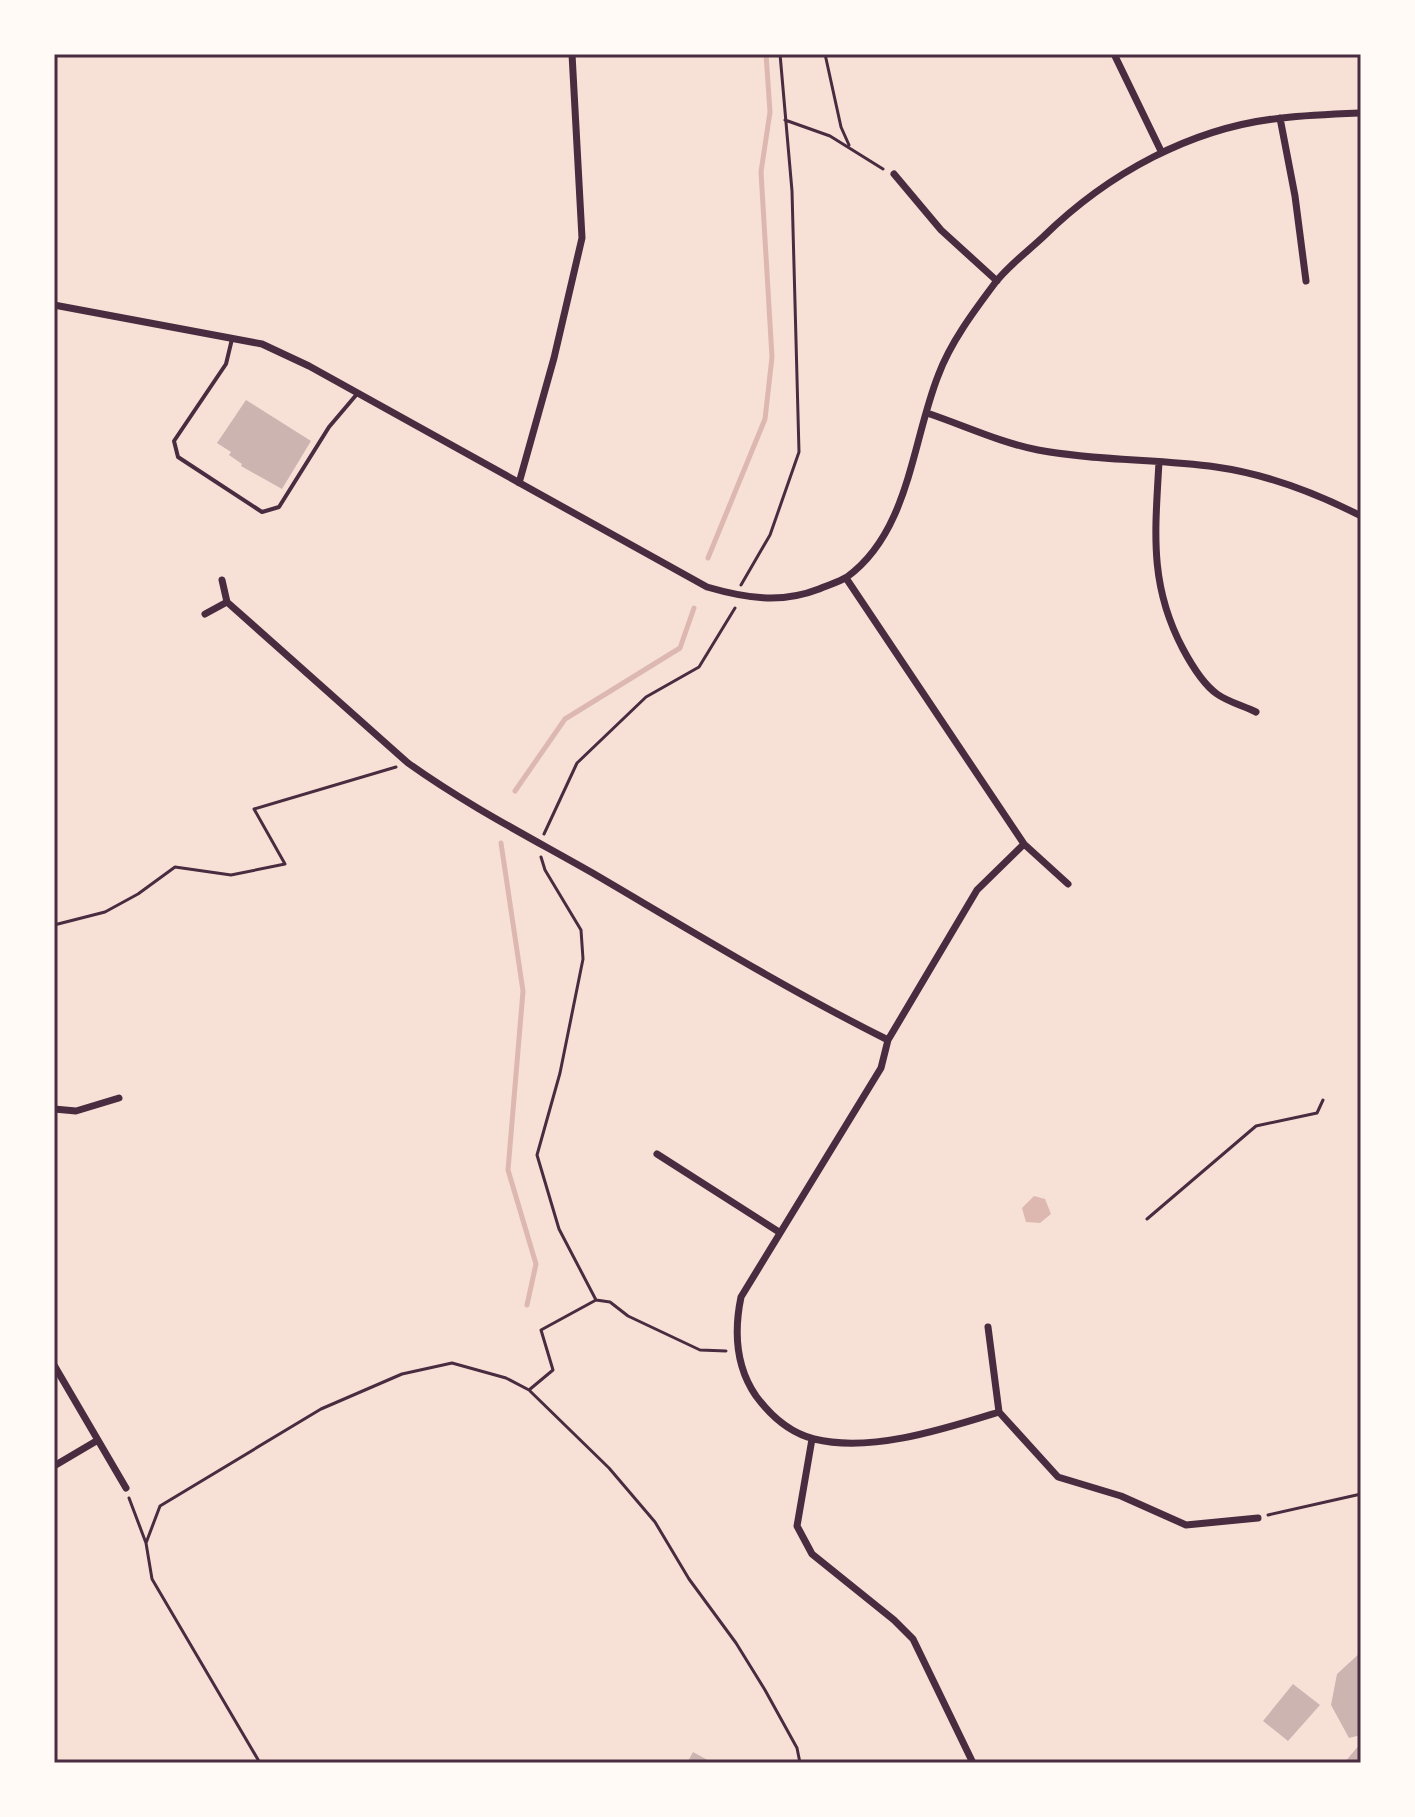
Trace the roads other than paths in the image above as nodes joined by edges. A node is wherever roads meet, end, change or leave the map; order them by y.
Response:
1 (572, 54) edge
2 (1114, 54) edge
3 (1361, 113) edge
4 (1280, 118) junction
5 (1161, 151) junction
6 (894, 174) road end
7 (997, 281) junction
8 (1306, 281) dead end
9 (54, 305) edge
10 (232, 339) junction
11 (357, 394) junction
12 (927, 413) junction
13 (1159, 462) junction
14 (519, 483) junction
15 (1361, 516) edge
16 (846, 578) junction
17 (222, 580) dead end
18 (227, 602) junction
19 (205, 614) dead end
20 (1256, 712) dead end
21 (1024, 844) junction
22 (1068, 884) dead end
23 (888, 1040) junction
24 (119, 1098) dead end
25 (54, 1109) edge
26 (657, 1154) dead end
27 (779, 1232) junction
28 (988, 1327) dead end
29 (54, 1365) edge
30 (999, 1412) junction
31 (812, 1439) junction
32 (98, 1440) junction
33 (54, 1466) edge
34 (126, 1488) road end
35 (1258, 1518) road end
36 (973, 1763) edge

1 - 14 street
2 - 5 street
3 - 4 street
4 - 5 street
4 - 8 street
5 - 7 street
6 - 7 street
7 - 12 street
9 - 10 street
10 - 11 street
10 - 11 lane
11 - 14 street
12 - 13 street
12 - 16 street
13 - 15 street
13 - 20 street
14 - 16 street
16 - 21 street
17 - 18 street
18 - 19 street
18 - 23 street
21 - 22 street
21 - 23 street
23 - 27 street
24 - 25 street
26 - 27 street
27 - 31 street
28 - 30 street
29 - 32 street
30 - 31 street
30 - 35 street
31 - 36 street
32 - 33 street
32 - 34 street

